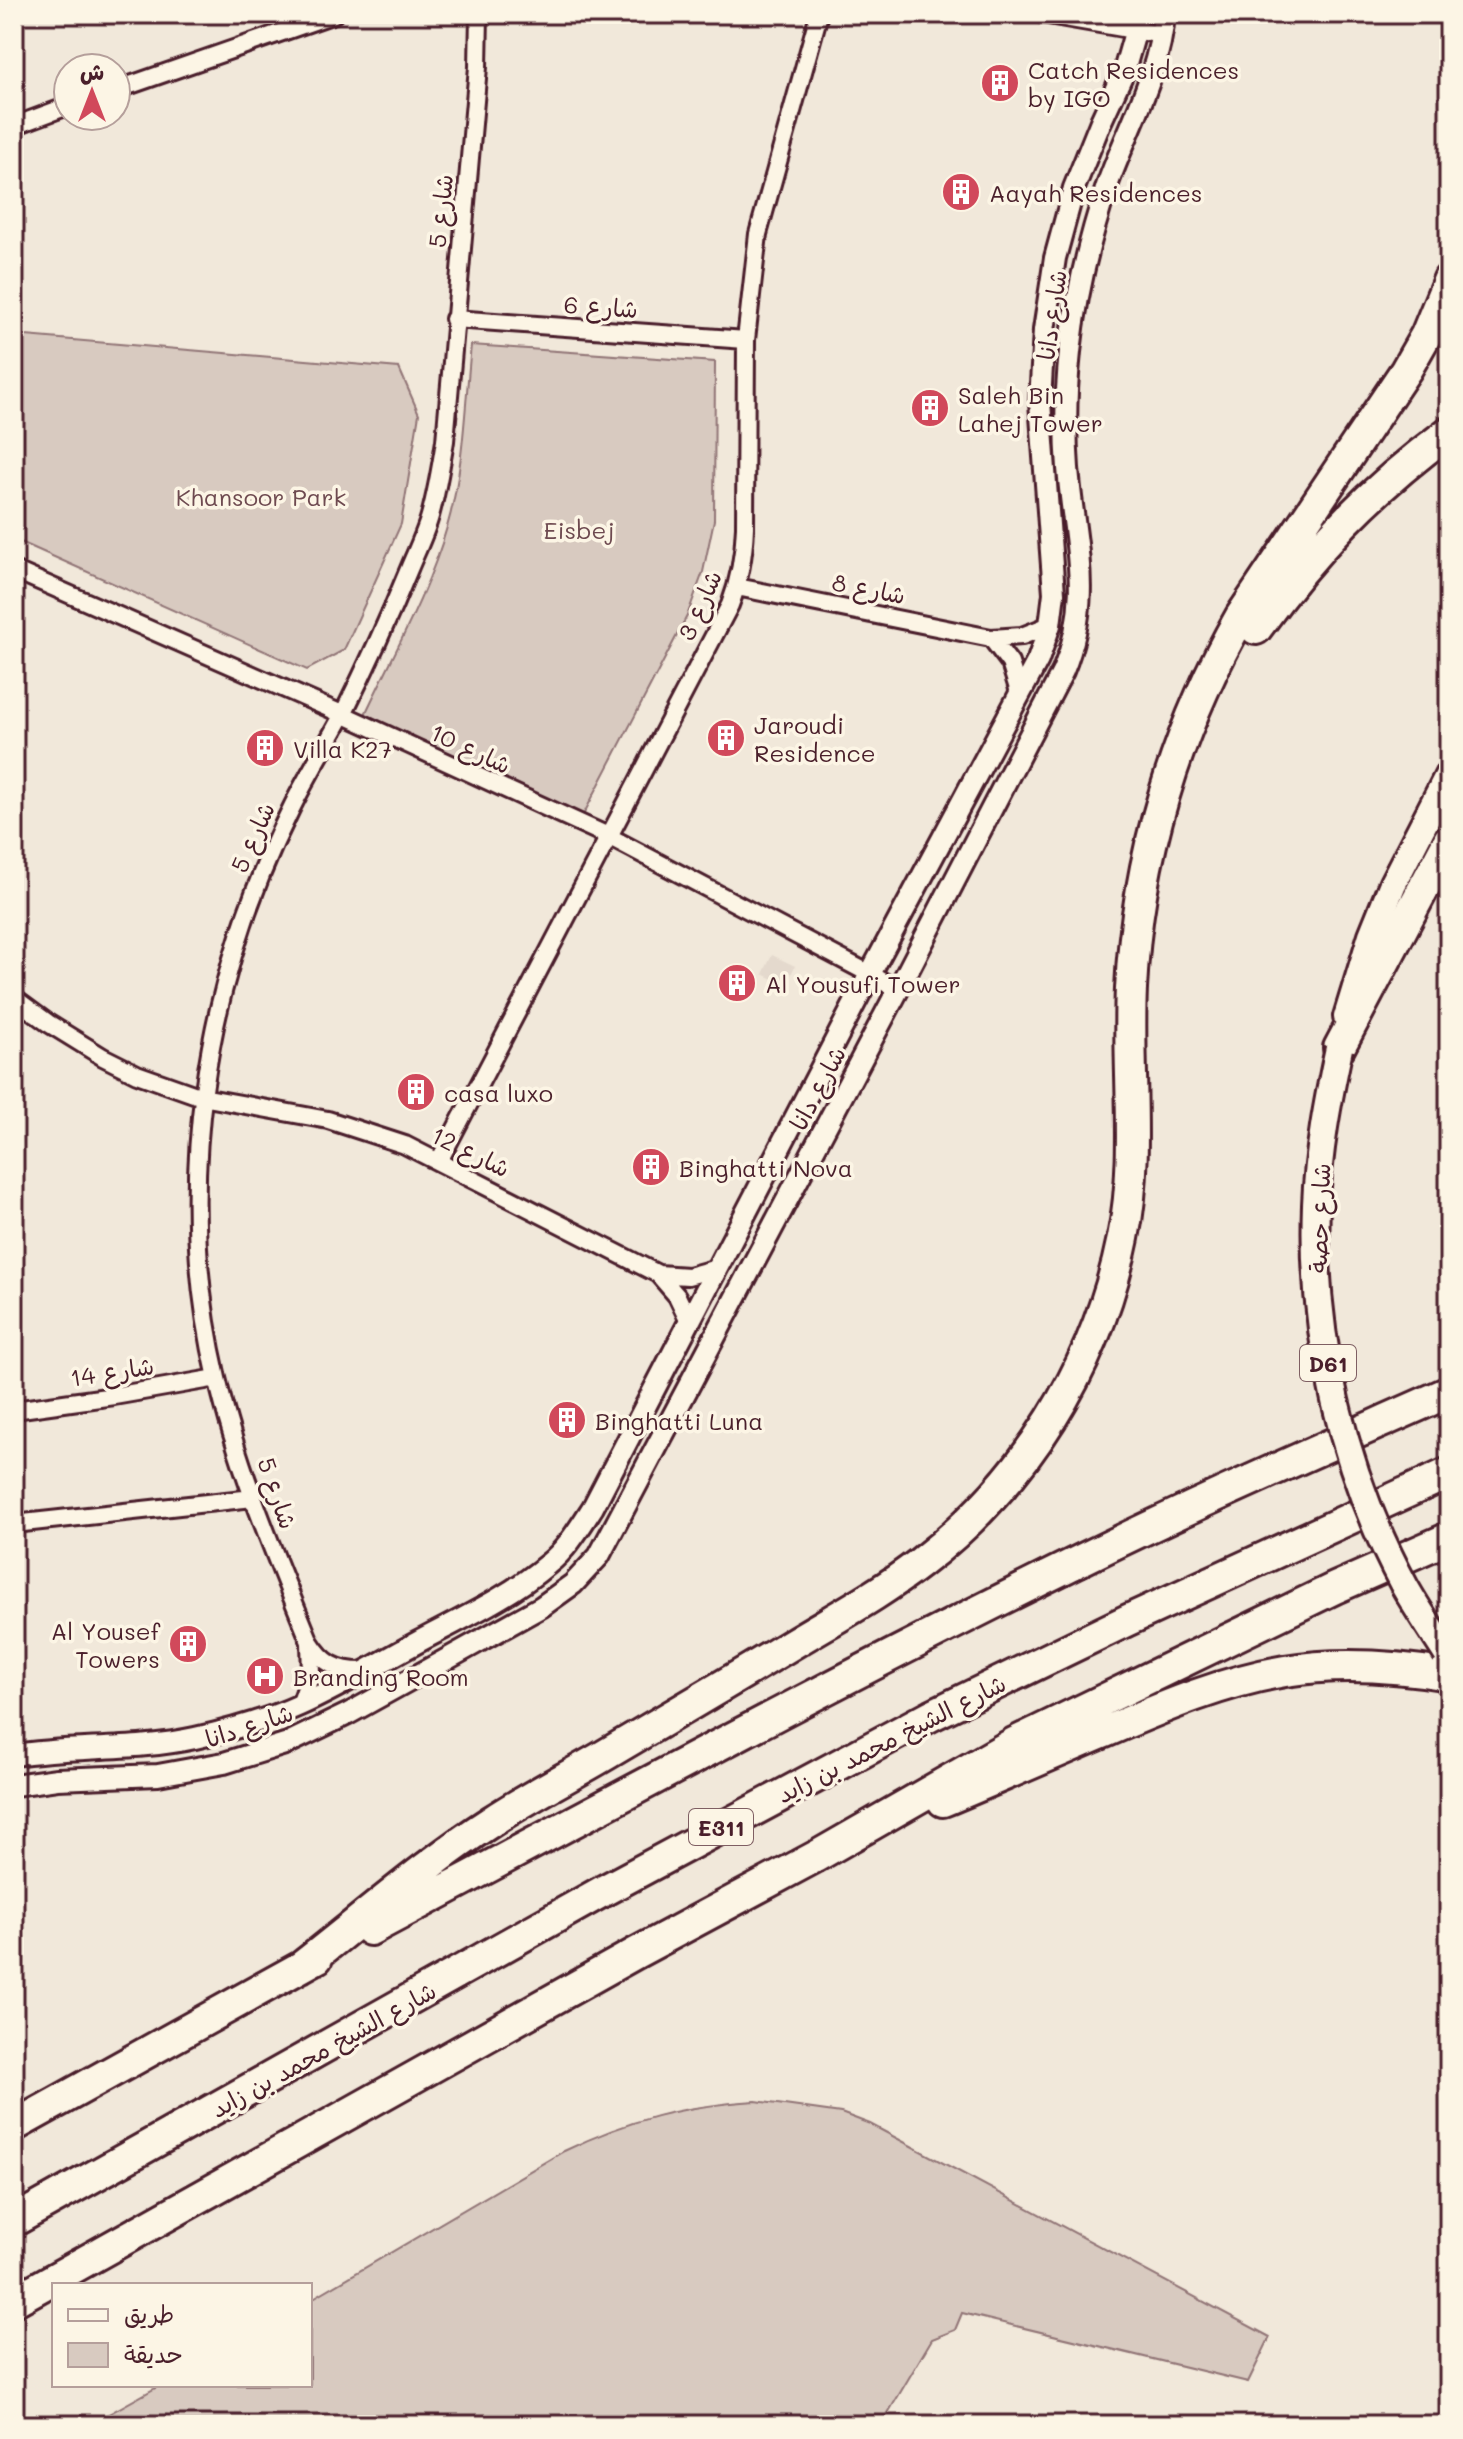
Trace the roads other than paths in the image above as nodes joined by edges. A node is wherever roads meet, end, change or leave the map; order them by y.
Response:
1 (334, 14) edge
2 (479, 14) edge
3 (819, 14) edge
4 (1042, 14) edge
5 (1164, 14) edge
6 (1136, 22) edge
7 (1163, 35) junction
8 (132, 84) edge
9 (52, 112) edge
10 (14, 126) edge
11 (1447, 286) edge
12 (454, 319) junction
13 (746, 340) junction
14 (1449, 432) edge
15 (14, 570) edge
16 (737, 587) junction
17 (1050, 625) junction
18 (991, 638) junction
19 (1019, 692) junction
20 (342, 714) junction
21 (1184, 733) junction
22 (1449, 774) edge
23 (608, 836) junction
24 (1449, 840) edge
25 (870, 974) junction
26 (898, 990) junction
27 (14, 998) edge
28 (1339, 1048) junction
29 (202, 1097) junction
30 (439, 1161) junction
31 (717, 1268) junction
32 (658, 1274) junction
33 (689, 1321) junction
34 (217, 1378) junction
35 (1449, 1392) edge
36 (14, 1410) edge
37 (1449, 1473) edge
38 (253, 1498) junction
39 (14, 1524) edge
40 (1449, 1538) edge
41 (310, 1642) junction
42 (1448, 1661) edge
43 (362, 1671) junction
44 (300, 1705) junction
45 (14, 1755) edge
46 (14, 1785) edge
47 (817, 1856) junction
48 (301, 1967) junction
49 (14, 2126) edge
50 (14, 2221) edge
51 (14, 2301) edge

1 - 8 street
2 - 12 street, شارع 5
3 - 13 street, شارع 3
4 - 6 street
5 - 7 street, شارع دانا
6 - 7 street
6 - 17 street, شارع دانا
7 - 26 street, شارع دانا
9 - 10 street
11 - 21 highway
12 - 13 street, شارع 6
12 - 20 street, شارع 5
13 - 16 street, شارع 3
14 - 21 highway
15 - 20 street, شارع 10
16 - 18 street, شارع 8
16 - 23 street, شارع 3
17 - 18 street, شارع 8
17 - 19 street, شارع دانا
18 - 19 street
19 - 25 street, شارع دانا
20 - 23 street, شارع 10
20 - 29 street, شارع 5
21 - 48 highway
22 - 28 main road, شارع حصة / D61
23 - 25 street, شارع 10
23 - 30 street, شارع 3
24 - 28 highway
25 - 26 street, شارع 10
25 - 31 street, شارع دانا
26 - 46 street, شارع دانا
27 - 29 street, شارع 12
28 - 42 main road, شارع حصة / D61, bridge
29 - 30 street, شارع 12
29 - 34 street, شارع 5
30 - 32 street, شارع 12
31 - 32 street, شارع 12
31 - 33 street, شارع دانا
32 - 33 street, شارع 12
33 - 43 street, شارع دانا
34 - 36 street, شارع 14
34 - 38 street, شارع 5
35 - 48 highway
37 - 50 highway, شارع الشيخ محمد بن زايد / E311
38 - 39 street
38 - 41 street, شارع 5
40 - 47 highway
41 - 43 street, شارع 5
41 - 44 street, شارع 5
42 - 47 highway
43 - 44 street, شارع دانا
44 - 45 street, شارع دانا
47 - 51 highway
48 - 49 highway

